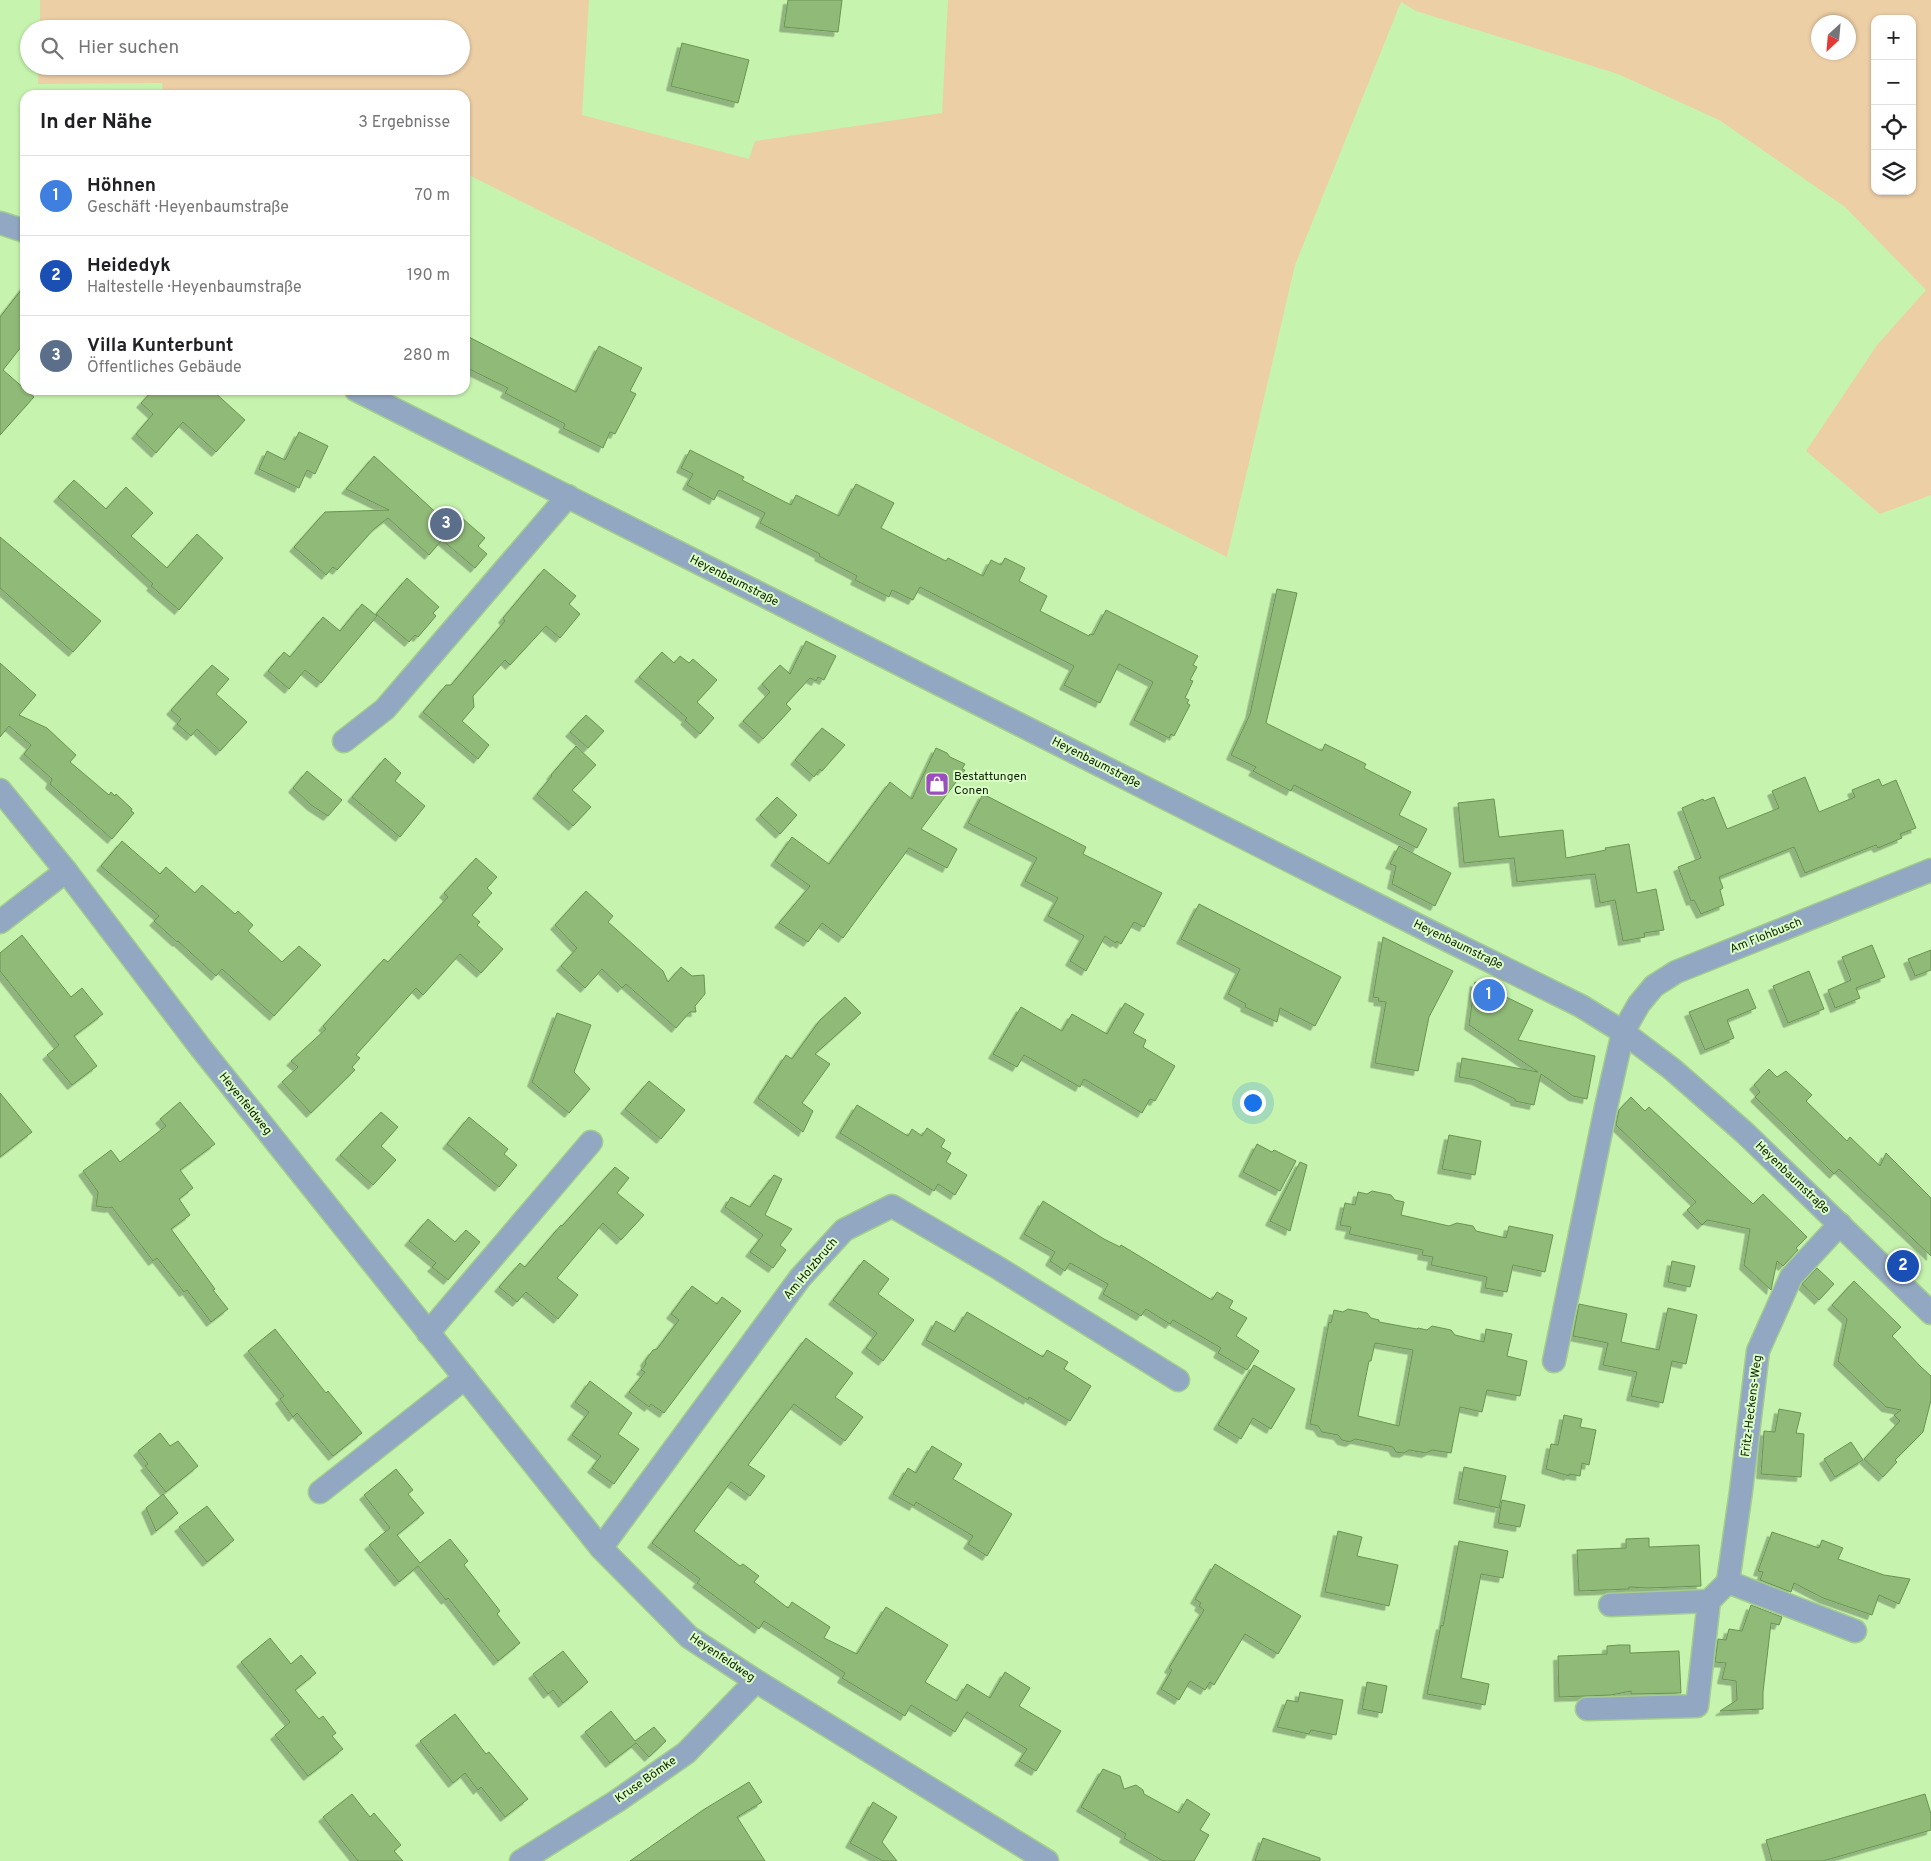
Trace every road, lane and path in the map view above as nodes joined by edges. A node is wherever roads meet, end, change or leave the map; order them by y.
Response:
1 (0, 224) edge
2 (20, 230) edge
3 (366, 395) edge
4 (568, 496) junction
5 (344, 741) dead end
6 (0, 790) edge
7 (1931, 870) edge
8 (66, 871) junction
9 (0, 922) edge
10 (1623, 1032) junction
11 (591, 1142) dead end
12 (1840, 1224) junction
13 (1931, 1312) edge
14 (428, 1333) junction
15 (1554, 1361) dead end
16 (465, 1378) junction
17 (1178, 1380) dead end
18 (320, 1492) dead end
19 (601, 1548) junction
20 (1728, 1582) junction
21 (1709, 1601) junction
22 (1610, 1605) dead end
23 (1856, 1631) dead end
24 (756, 1681) junction
25 (1587, 1709) dead end
26 (521, 1861) edge
27 (1047, 1861) edge

1 - 2 street
3 - 4 street, Heyenbaumstraße
4 - 5 street
4 - 10 street, Heyenbaumstraße
6 - 8 street, Heyenfeldweg
7 - 10 street, Am Flohbusch
8 - 9 street
8 - 14 street, Heyenfeldweg
10 - 12 street, Heyenbaumstraße
10 - 15 street
11 - 14 street
12 - 13 street, Heyenbaumstraße
12 - 20 street, Fritz-Heckens-Weg
14 - 16 street, Heyenfeldweg
16 - 18 street
16 - 19 street, Heyenfeldweg
17 - 19 street, Am Holzbruch
19 - 24 street, Heyenfeldweg
20 - 21 street
20 - 23 street
21 - 22 street
21 - 25 street
24 - 26 street, Kruse Bömke
24 - 27 street, Heyenfeldweg

